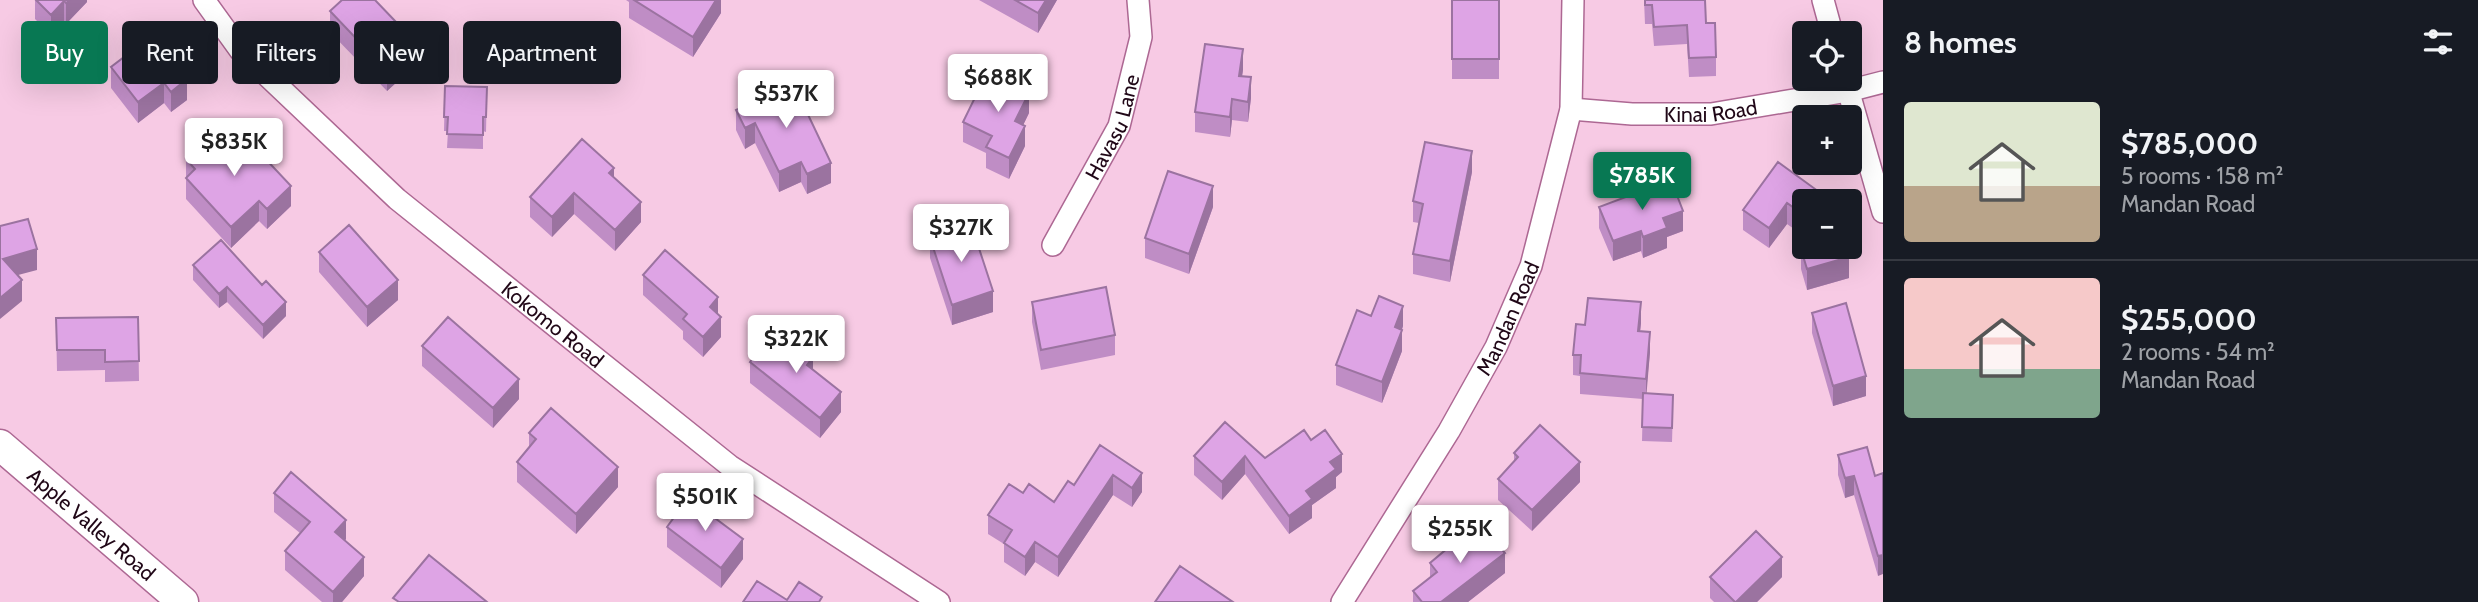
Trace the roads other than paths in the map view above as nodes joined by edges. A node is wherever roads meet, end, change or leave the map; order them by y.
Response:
1 (204, 0) edge
2 (1138, 0) edge
3 (1573, 0) edge
4 (1823, 0) edge
5 (1829, 21) edge
6 (1883, 82) edge
7 (1862, 84) edge
8 (1818, 91) edge
9 (1848, 91) edge
10 (1570, 109) junction
11 (1883, 212) edge
12 (1053, 245) dead end
13 (0, 445) edge
14 (183, 602) edge
15 (939, 602) edge
16 (1342, 602) edge

1 - 15 street, Kokomo Road
2 - 12 street, Havasu Lane
3 - 10 street, Mandan Road
4 - 5 street
6 - 7 street, Kinai Road
8 - 10 street, Kinai Road
9 - 11 street
10 - 16 street, Mandan Road
13 - 14 main road, Apple Valley Road

